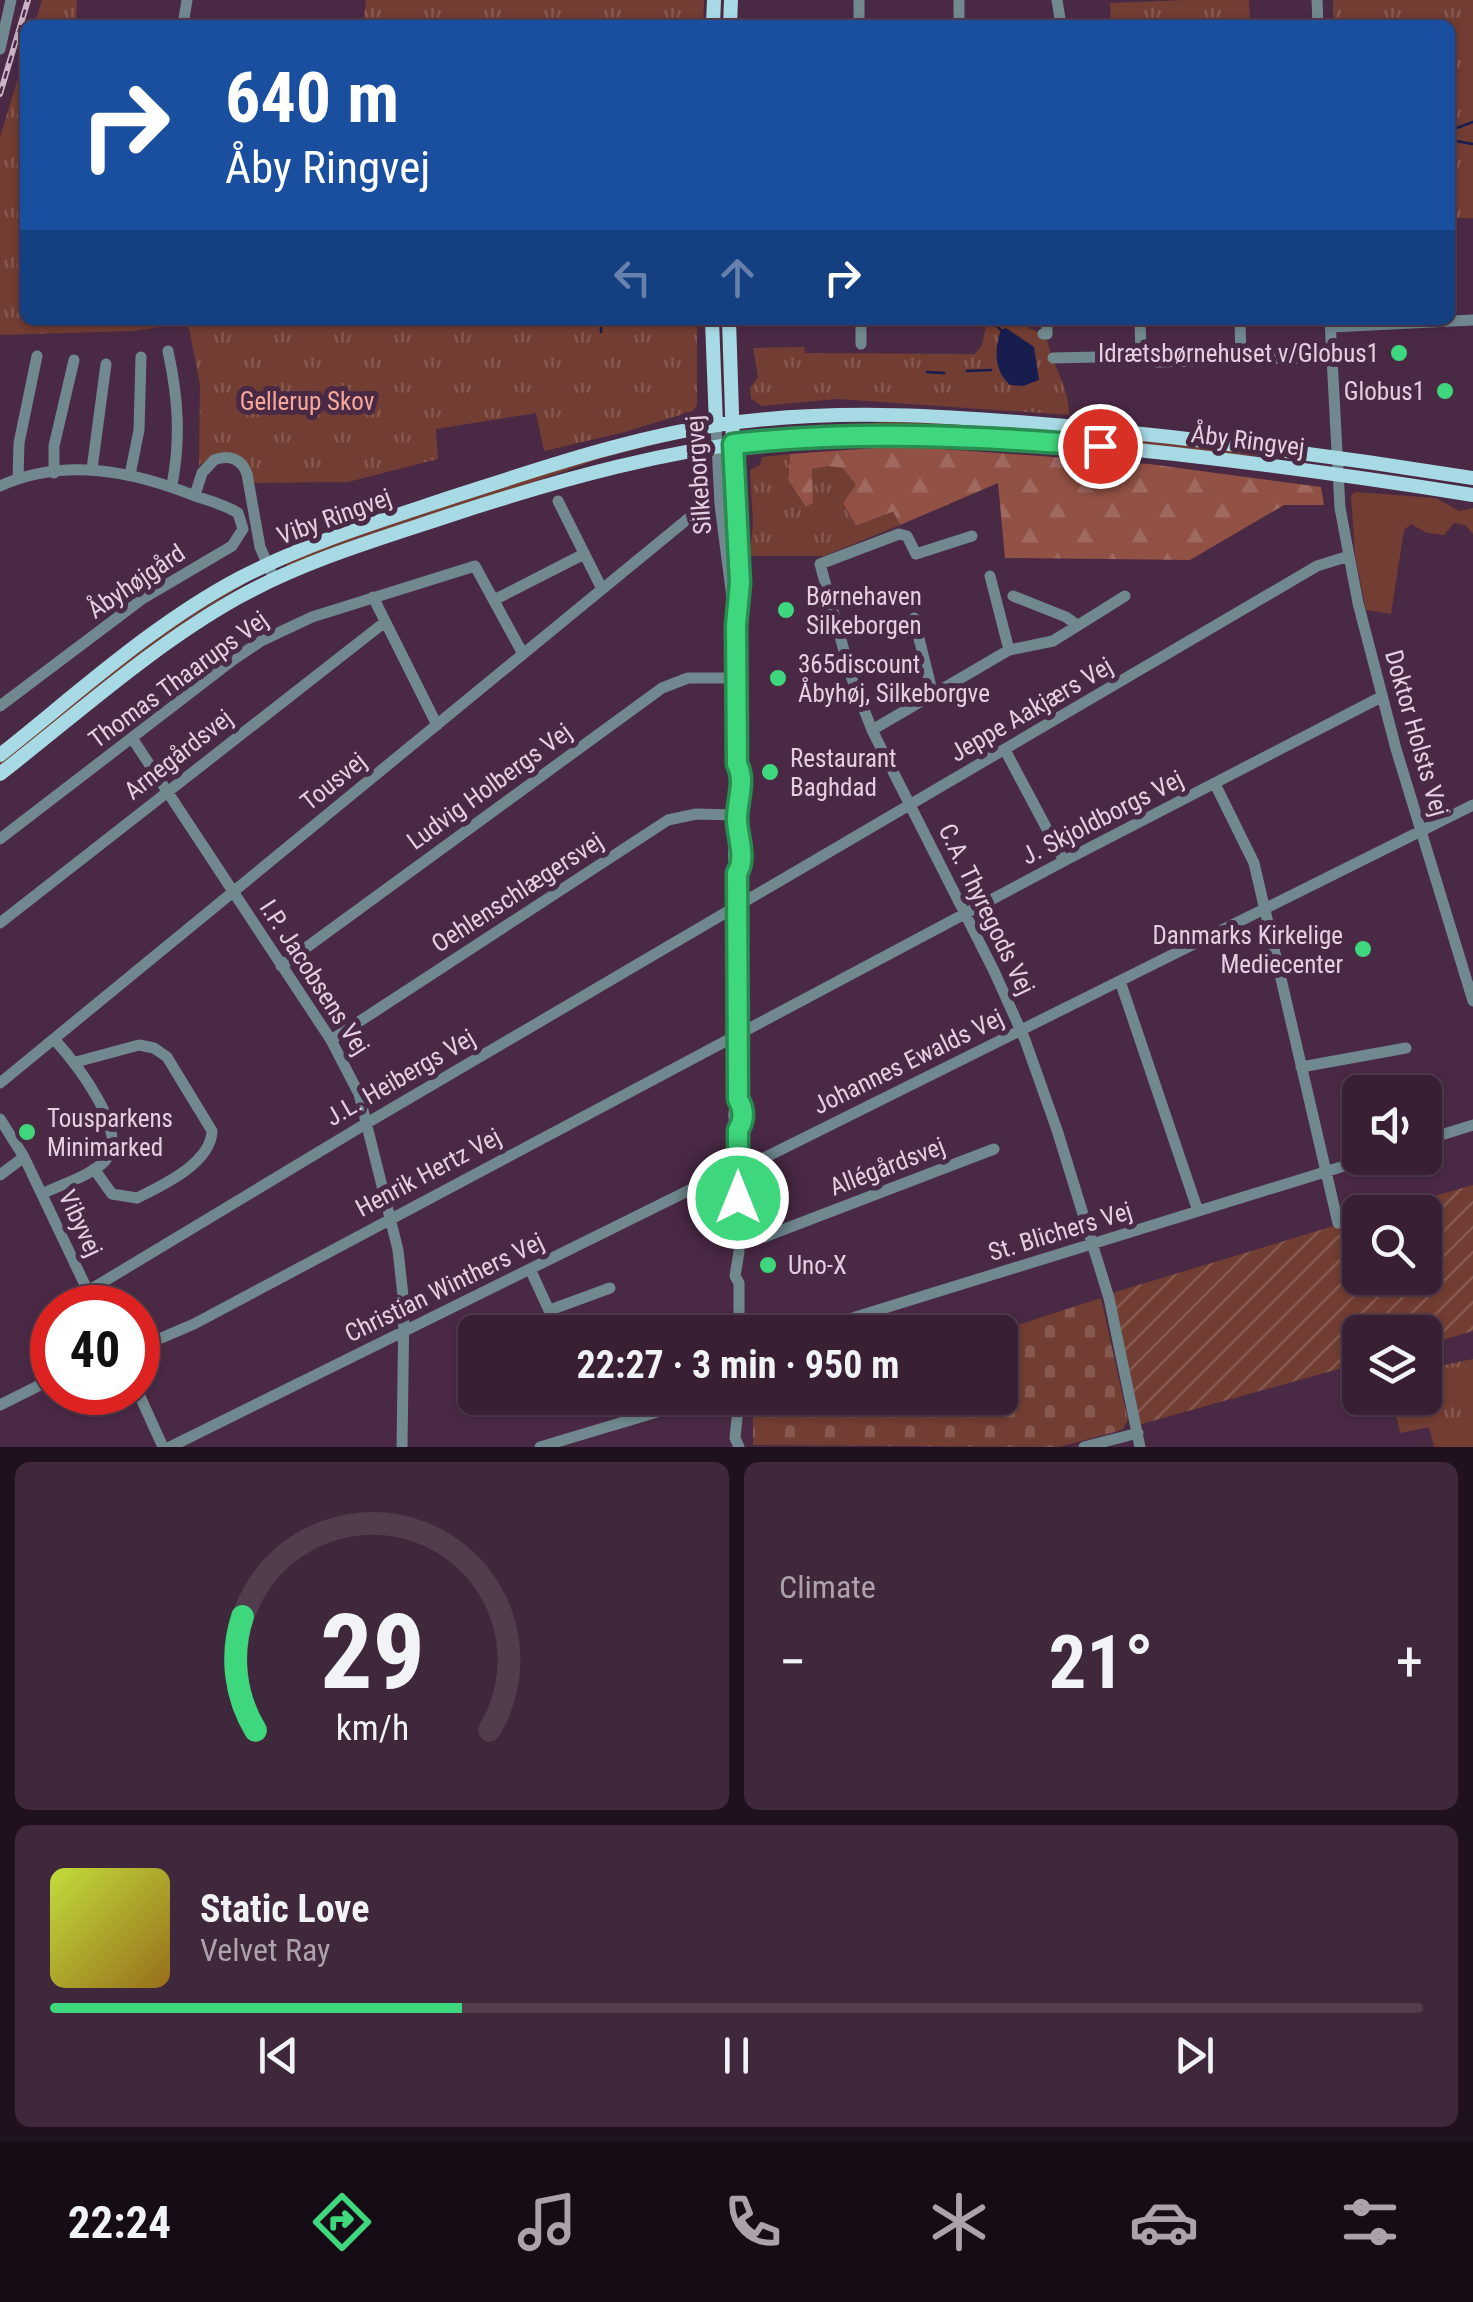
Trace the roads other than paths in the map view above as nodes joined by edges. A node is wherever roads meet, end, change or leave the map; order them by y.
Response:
1 (12, 0) edge
2 (0, 49) edge
3 (712, 325) edge
4 (729, 325) edge
5 (861, 325) edge
6 (1048, 325) edge
7 (1140, 325) edge
8 (1240, 325) edge
9 (1330, 325) edge
10 (1043, 334) dead end
11 (861, 344) dead end
12 (168, 351) dead end
13 (37, 356) dead end
14 (1141, 356) junction
15 (141, 358) dead end
16 (1053, 358) dead end
17 (1298, 358) dead end
18 (74, 360) dead end
19 (1241, 360) junction
20 (106, 364) dead end
21 (732, 423) junction
22 (716, 425) junction
23 (733, 444) junction
24 (717, 446) junction
25 (1338, 457) junction
26 (92, 469) junction
27 (54, 473) junction
28 (1337, 474) junction
29 (130, 475) junction
30 (18, 478) junction
31 (1473, 478) edge
32 (172, 484) junction
33 (0, 486) edge
34 (1473, 495) edge
35 (195, 496) junction
36 (558, 501) dead end
37 (694, 513) dead end
38 (972, 536) dead end
39 (584, 554) junction
40 (1349, 556) junction
41 (270, 572) junction
42 (990, 576) dead end
43 (602, 589) junction
44 (373, 596) junction
45 (1013, 596) dead end
46 (1125, 596) dead end
47 (494, 600) junction
48 (914, 618) dead end
49 (386, 622) junction
50 (736, 625) junction
51 (1077, 625) junction
52 (1009, 650) junction
53 (523, 654) junction
54 (737, 678) junction
55 (933, 695) junction
56 (1381, 697) junction
57 (0, 706) edge
58 (437, 725) junction
59 (872, 730) junction
60 (132, 738) junction
61 (1005, 750) junction
62 (0, 754) edge
63 (0, 774) edge
64 (1214, 784) junction
65 (166, 791) junction
66 (910, 805) junction
67 (1473, 806) edge
68 (737, 815) junction
69 (1422, 830) junction
70 (0, 839) edge
71 (1064, 861) junction
72 (233, 892) junction
73 (738, 906) junction
74 (1263, 910) junction
75 (966, 914) junction
76 (0, 923) edge
77 (282, 966) junction
78 (1120, 981) junction
79 (1473, 1002) edge
80 (1021, 1030) junction
81 (738, 1033) junction
82 (54, 1039) junction
83 (331, 1040) junction
84 (1406, 1048) dead end
85 (76, 1062) junction
86 (1301, 1067) junction
87 (0, 1083) edge
88 (0, 1119) edge
89 (366, 1123) junction
90 (1473, 1125) edge
91 (1442, 1135) edge
92 (994, 1148) dead end
93 (24, 1157) junction
94 (1342, 1166) edge
95 (94, 1169) junction
96 (738, 1170) junction
97 (1326, 1171) junction
98 (0, 1175) edge
99 (42, 1194) junction
100 (1198, 1212) junction
101 (390, 1218) junction
102 (1338, 1223) dead end
103 (1095, 1243) junction
104 (739, 1247) junction
105 (530, 1270) junction
106 (85, 1285) edge
107 (98, 1285) edge
108 (610, 1288) dead end
109 (550, 1310) junction
110 (552, 1315) edge
111 (739, 1315) edge
112 (863, 1315) edge
113 (404, 1332) junction
114 (160, 1339) edge
115 (30, 1390) edge
116 (0, 1404) edge
117 (150, 1415) edge
118 (647, 1415) edge
119 (739, 1415) edge
120 (1138, 1433) junction
121 (740, 1446) edge
122 (1089, 1446) edge
123 (166, 1447) edge
124 (402, 1447) edge
125 (540, 1447) edge
126 (1140, 1447) edge

1 - 2 street
3 - 22 main road, Silkeborgvej
4 - 21 main road, Silkeborgvej
5 - 11 street
6 - 10 street
7 - 14 street
8 - 19 street
9 - 25 street, Doktor Holsts Vej
12 - 32 street
13 - 30 street
14 - 16 street
14 - 19 street
15 - 29 street
17 - 19 street
18 - 27 street
20 - 26 street
21 - 22 main road, Viby Ringvej
21 - 23 main road, Silkeborgvej
21 - 25 main road, Åby Ringvej
22 - 24 street, Silkeborgvej
22 - 41 main road, Viby Ringvej
23 - 24 main road, Åby Ringvej
23 - 28 main road, Åby Ringvej
23 - 50 street, Silkeborgvej
24 - 41 main road, Viby Ringvej
24 - 50 street, Silkeborgvej
25 - 28 street, Doktor Holsts Vej
25 - 31 main road, Åby Ringvej
26 - 27 street, Åbyhøjgård
26 - 29 street, Åbyhøjgård
27 - 30 street, Åbyhøjgård
28 - 34 main road, Åby Ringvej
28 - 40 street, Doktor Holsts Vej
29 - 32 street, Åbyhøjgård
30 - 33 street, Åbyhøjgård
32 - 35 street, Åbyhøjgård
35 - 41 street
35 - 57 street, Åbyhøjgård
36 - 39 street
37 - 43 street, Tousvej
38 - 59 street, C.A. Thyregods Vej
39 - 43 street
39 - 47 street
40 - 56 street, Doktor Holsts Vej
40 - 61 street, Jeppe Aakjærs Vej
41 - 62 main road, Viby Ringvej
41 - 63 main road, Viby Ringvej
42 - 52 street
43 - 53 street, Tousvej
44 - 47 street, Thomas Thaarups Vej
44 - 49 street
44 - 60 street, Thomas Thaarups Vej
45 - 51 street
46 - 51 street
47 - 53 street, Thomas Thaarups Vej
48 - 55 street
49 - 58 street
49 - 65 street, Arnegårdsvej
50 - 54 street, Silkeborgvej
51 - 52 street
52 - 55 street
53 - 58 street, Tousvej
54 - 68 street, Silkeborgvej
54 - 77 street, Ludvig Holbergs Vej
55 - 59 street
56 - 64 street, J. Skjoldborgs Vej
56 - 69 street, Doktor Holsts Vej
58 - 72 street, Tousvej
59 - 66 street, C.A. Thyregods Vej
60 - 65 street, I.P. Jacobsens Vej
60 - 70 street, Thomas Thaarups Vej
61 - 66 street, Jeppe Aakjærs Vej
61 - 71 street
64 - 71 street, J. Skjoldborgs Vej
64 - 74 street
65 - 72 street, I.P. Jacobsens Vej
65 - 76 street, Arnegårdsvej
66 - 73 street, Jeppe Aakjærs Vej
66 - 75 street, C.A. Thyregods Vej
67 - 69 street, Johannes Ewalds Vej
68 - 73 street, Silkeborgvej
68 - 83 street, Oehlenschlægersvej
69 - 74 street, Johannes Ewalds Vej
69 - 79 street, Doktor Holsts Vej
71 - 75 street, J. Skjoldborgs Vej
72 - 77 street, I.P. Jacobsens Vej
72 - 82 street, Tousvej
73 - 81 street, Silkeborgvej
73 - 89 street, J.L. Heibergs Vej
74 - 78 street, Johannes Ewalds Vej
74 - 86 street
75 - 80 street, C.A. Thyregods Vej
75 - 81 street, J. Skjoldborgs Vej
77 - 83 street, I.P. Jacobsens Vej
78 - 80 street, Johannes Ewalds Vej
78 - 100 street
80 - 96 street, Johannes Ewalds Vej
80 - 103 street, C.A. Thyregods Vej
81 - 96 street, Silkeborgvej
81 - 101 street, Henrik Hertz Vej
82 - 85 street
82 - 87 street, Tousvej
83 - 89 street, I.P. Jacobsens Vej
84 - 86 street
85 - 95 street
85 - 95 street
86 - 97 street
88 - 93 street, Vibyvej
89 - 101 street, I.P. Jacobsens Vej
89 - 107 street, J.L. Heibergs Vej
90 - 91 street
92 - 104 street, Allégårdsvej
93 - 98 street
93 - 99 street, Vibyvej
94 - 97 street, St. Blichers Vej
95 - 99 street
96 - 104 street, Silkeborgvej
96 - 105 street, Christian Winthers Vej
97 - 100 street, St. Blichers Vej
97 - 102 street
99 - 106 street, Vibyvej
100 - 103 street, St. Blichers Vej
101 - 113 street, I.P. Jacobsens Vej
101 - 114 street, Henrik Hertz Vej
103 - 112 street, St. Blichers Vej
103 - 120 street, C.A. Thyregods Vej
104 - 111 street, Silkeborgvej
105 - 109 street
105 - 113 street, Christian Winthers Vej
108 - 109 street
109 - 110 street
113 - 123 street, Christian Winthers Vej
113 - 124 street, I.P. Jacobsens Vej
115 - 116 street
117 - 123 street
118 - 125 street
119 - 121 street
120 - 122 street
120 - 126 street, C.A. Thyregods Vej

